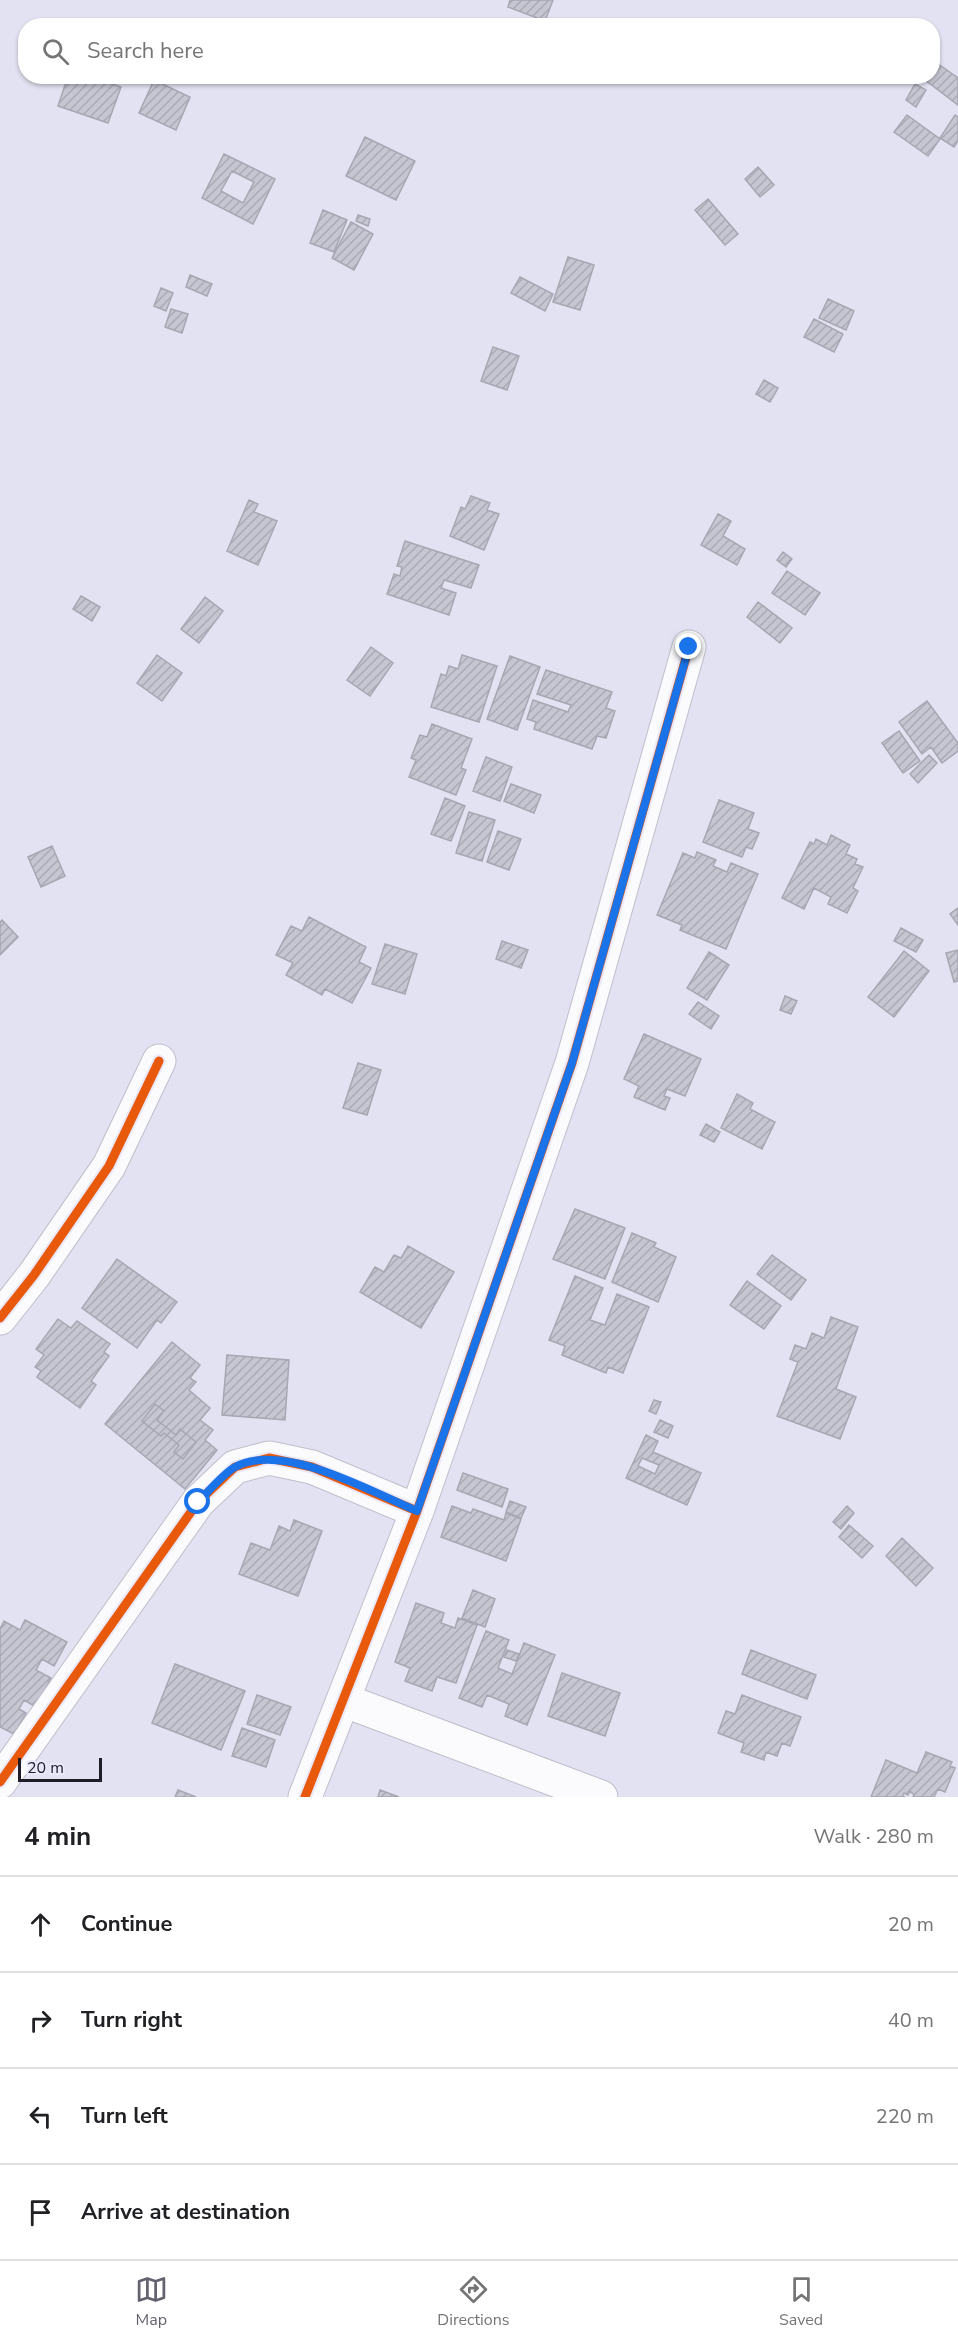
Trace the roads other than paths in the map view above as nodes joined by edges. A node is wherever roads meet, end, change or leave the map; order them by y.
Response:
1 (689, 647) dead end
2 (159, 1061) dead end
3 (0, 1318) edge
4 (417, 1511) junction
5 (343, 1700) junction
6 (0, 1782) edge
7 (305, 1797) edge
8 (601, 1797) edge

1 - 4 street
2 - 3 street
4 - 5 street
4 - 6 street
5 - 7 street
5 - 8 street

